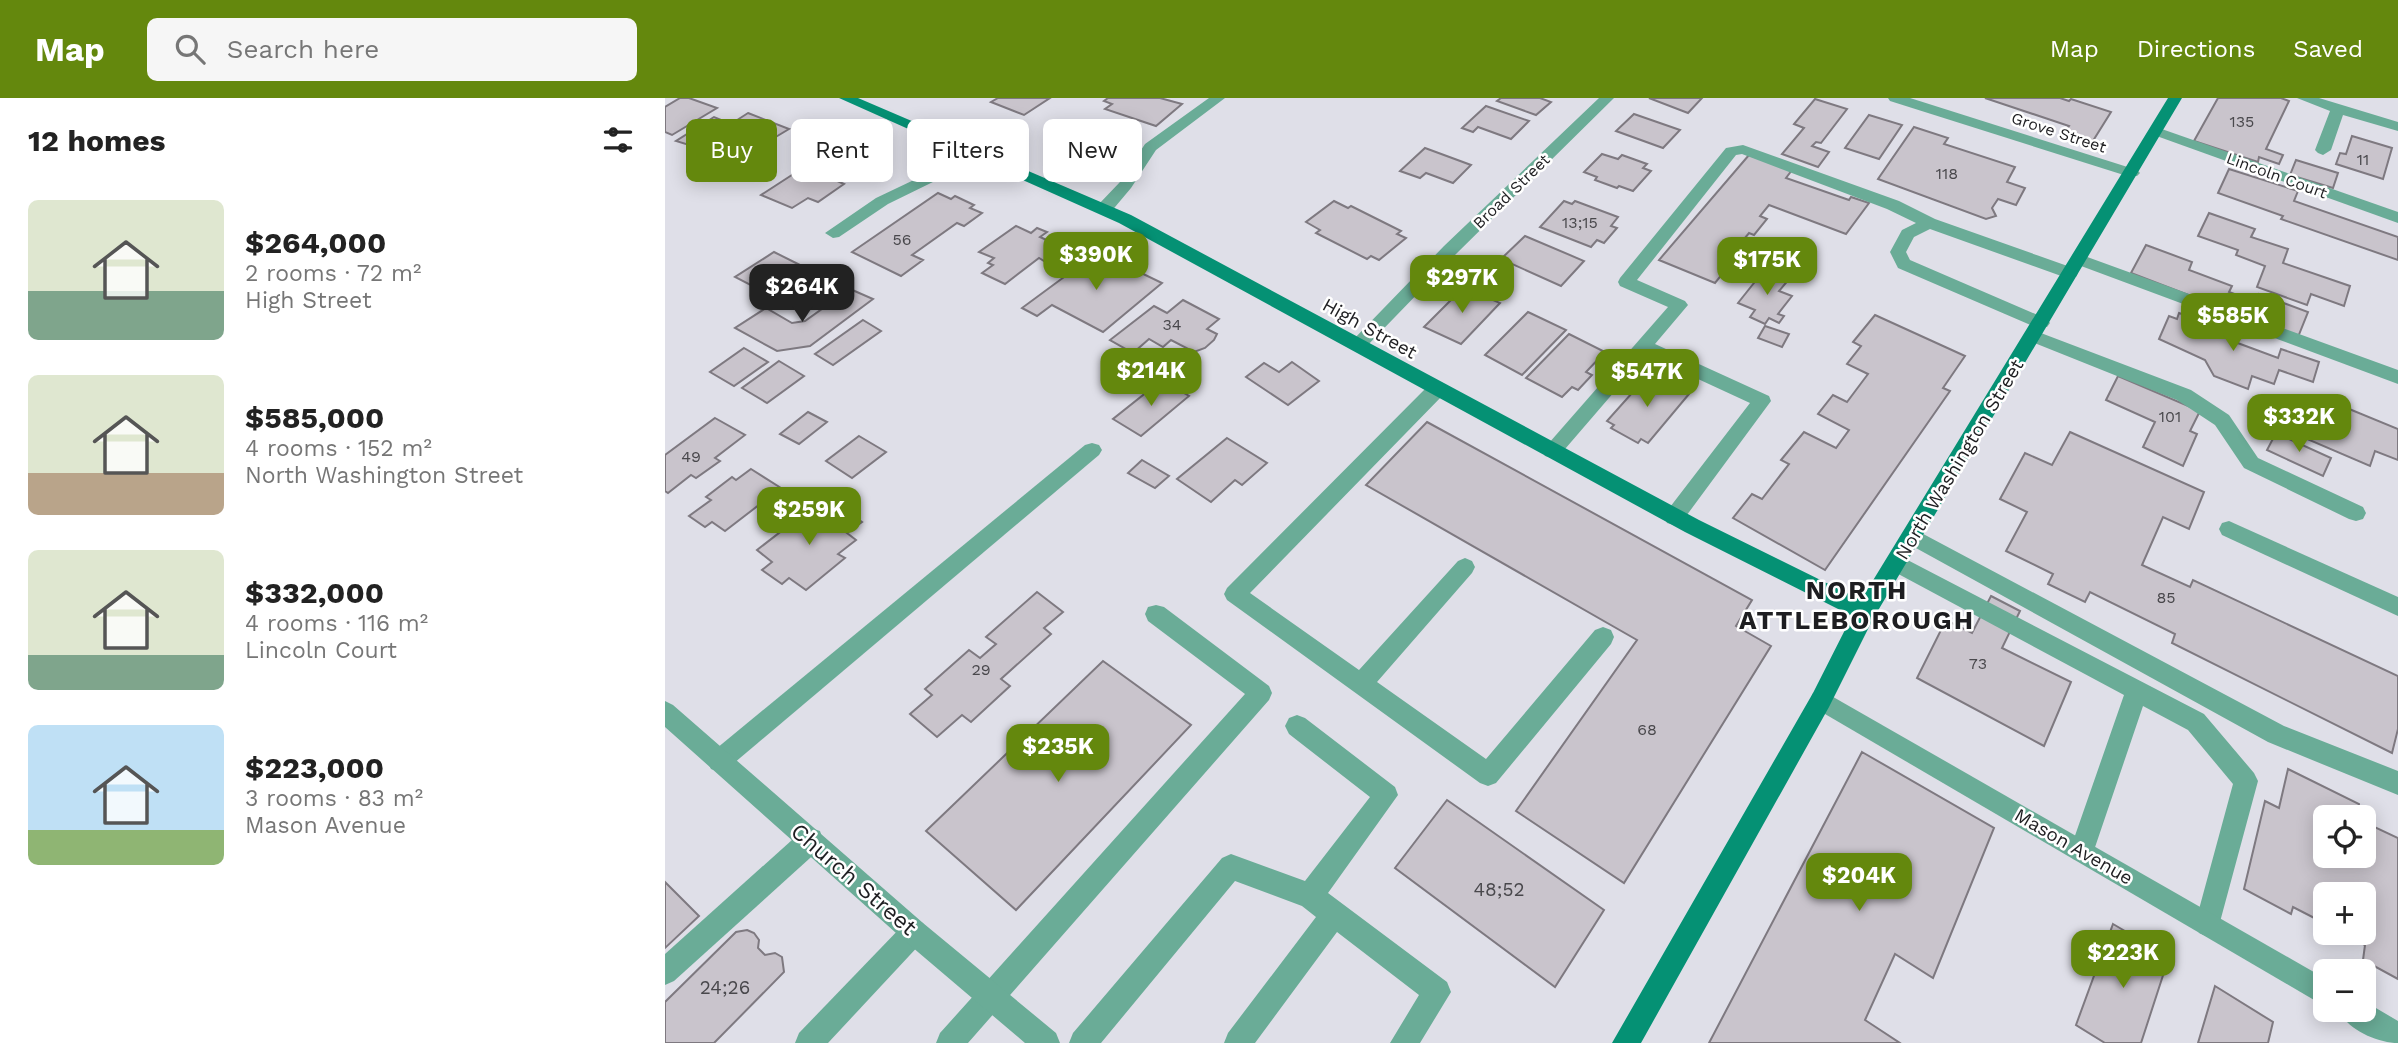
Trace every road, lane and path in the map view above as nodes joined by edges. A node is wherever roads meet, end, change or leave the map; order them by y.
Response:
1 (846, 98) edge
2 (1218, 98) edge
3 (1607, 98) edge
4 (1895, 98) edge
5 (2175, 98) edge
6 (2304, 98) edge
7 (2338, 108) junction
8 (907, 124) edge
9 (2398, 127) edge
10 (2156, 131) junction
11 (2323, 150) dead end
12 (2131, 173) junction
13 (1029, 176) edge
14 (921, 182) edge
15 (1104, 209) junction
16 (2398, 218) edge
17 (1929, 223) junction
18 (833, 233) dead end
19 (2075, 266) junction
20 (2037, 329) junction
21 (1358, 345) junction
22 (1643, 346) junction
23 (2398, 377) edge
24 (1437, 389) junction
25 (1092, 450) dead end
26 (1552, 451) junction
27 (2356, 513) dead end
28 (1674, 517) junction
29 (2229, 529) dead end
30 (1912, 536) junction
31 (1896, 563) junction
32 (1465, 568) dead end
33 (2398, 607) edge
34 (1865, 612) junction
35 (1156, 614) dead end
36 (1603, 637) dead end
37 (1361, 684) junction
38 (2137, 690) junction
39 (1821, 700) junction
40 (669, 722) edge
41 (1297, 726) dead end
42 (719, 761) junction
43 (2398, 783) edge
44 (811, 840) junction
45 (2081, 850) junction
46 (1310, 896) junction
47 (1334, 914) junction
48 (2208, 924) junction
49 (914, 932) junction
50 (665, 972) edge
51 (2313, 986) edge
52 (990, 996) junction
53 (2373, 1022) edge
54 (2398, 1037) edge
55 (809, 1043) edge
56 (950, 1043) edge
57 (1045, 1043) edge
58 (1083, 1043) edge
59 (1238, 1043) edge
60 (1404, 1043) edge
61 (1626, 1043) edge

1 - 8 street, High Street
2 - 15 street
3 - 21 street, Broad Street
4 - 12 street, Grove Street
5 - 10 street, North Washington Street
6 - 7 street
7 - 9 street
7 - 11 street
10 - 12 street, North Washington Street
10 - 16 street, Lincoln Court
12 - 19 street, North Washington Street
13 - 15 street, High Street
14 - 18 street
15 - 21 street, High Street
17 - 19 street
17 - 20 street
17 - 22 street
19 - 20 street, North Washington Street
19 - 23 street
20 - 27 street
20 - 30 street, North Washington Street
21 - 24 street, High Street
22 - 26 street
22 - 28 street
24 - 26 street, High Street
24 - 37 street
25 - 42 street
26 - 28 street, High Street
28 - 34 street, High Street
29 - 33 street
30 - 31 street, North Washington Street
30 - 43 street
31 - 34 street, North Washington Street
31 - 38 street
32 - 37 street
34 - 39 street, North Washington Street
35 - 52 street
36 - 37 street
38 - 45 street
38 - 48 street
39 - 45 street, Mason Avenue
39 - 61 street, North Washington Street
40 - 42 street, Church Street
41 - 46 street
42 - 44 street, Church Street
44 - 49 street, Church Street
44 - 50 street
45 - 48 street, Mason Avenue
46 - 47 street
46 - 58 street
47 - 59 street
47 - 60 street
48 - 51 street, Mason Avenue
49 - 52 street, Church Street
49 - 55 street
52 - 56 street
52 - 57 street, Church Street
53 - 54 street

